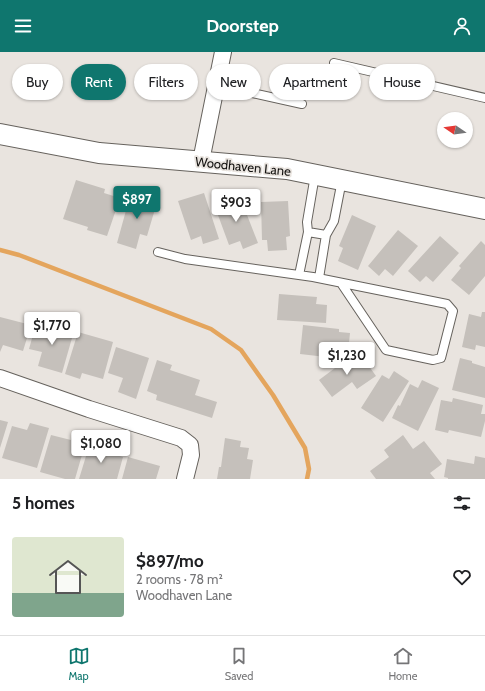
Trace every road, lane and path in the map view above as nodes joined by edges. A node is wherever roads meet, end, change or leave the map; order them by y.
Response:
1 (224, 52) edge
2 (221, 64) edge
3 (361, 70) edge
4 (261, 95) edge
5 (485, 98) edge
6 (213, 100) edge
7 (302, 104) dead end
8 (0, 134) edge
9 (201, 161) junction
10 (316, 174) junction
11 (342, 179) junction
12 (485, 209) edge
13 (308, 232) junction
14 (326, 235) junction
15 (158, 252) dead end
16 (299, 275) junction
17 (319, 278) junction
18 (341, 282) junction
19 (0, 378) edge
20 (185, 479) edge

1 - 2 street
3 - 5 lane
4 - 7 lane
6 - 9 street
8 - 9 street, Woodhaven Lane
9 - 10 street, Woodhaven Lane
10 - 11 street, Woodhaven Lane
10 - 13 lane
11 - 12 street, Woodhaven Lane
11 - 14 lane
13 - 14 lane
13 - 16 lane
14 - 17 lane
15 - 16 lane
16 - 17 lane
17 - 18 lane
18 - 18 lane
19 - 20 street

